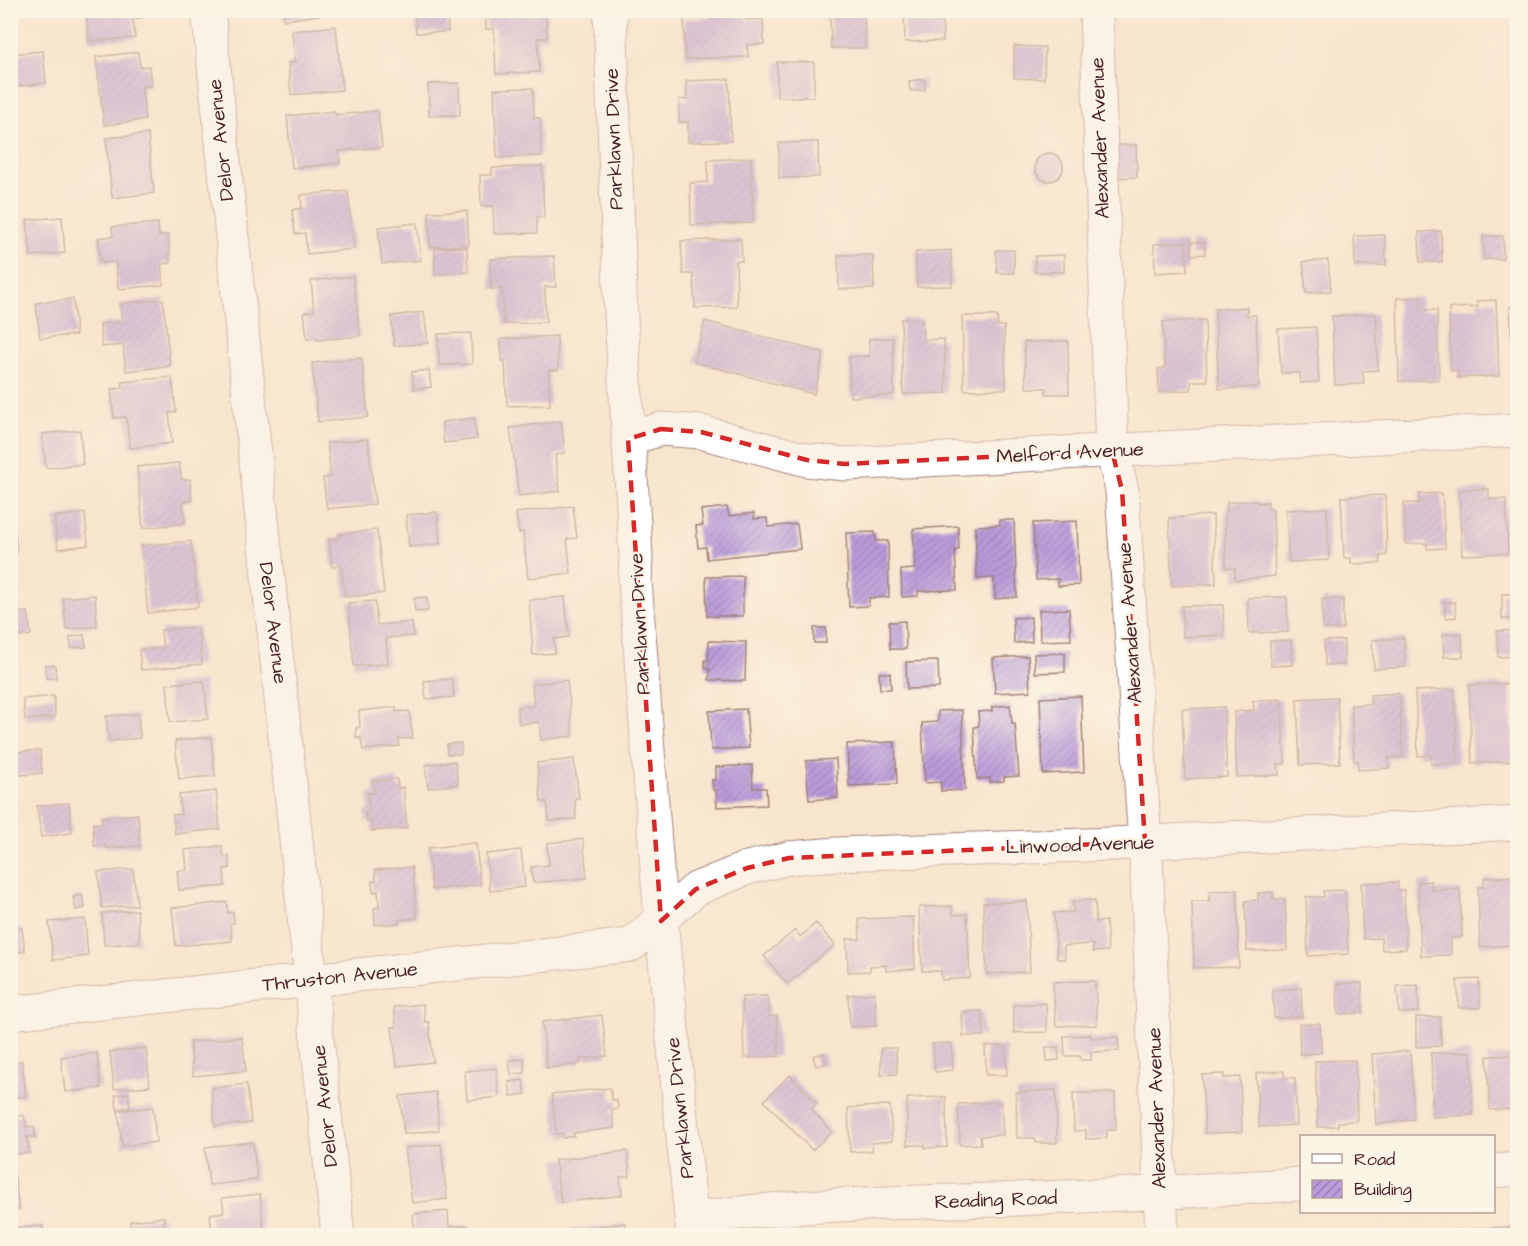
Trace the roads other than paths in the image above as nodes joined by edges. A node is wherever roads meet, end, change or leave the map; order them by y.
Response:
1 (207, 10) edge
2 (610, 10) edge
3 (1096, 10) edge
4 (1518, 430) edge
5 (628, 439) junction
6 (1112, 451) junction
7 (1518, 823) edge
8 (1145, 842) junction
9 (660, 921) junction
10 (311, 980) junction
11 (10, 1013) edge
12 (1518, 1169) edge
13 (1495, 1171) edge
14 (1300, 1184) edge
15 (1161, 1193) junction
16 (692, 1228) edge
17 (338, 1236) edge
18 (1162, 1236) edge

1 - 10 street, Delor Avenue
2 - 5 street, Parklawn Drive
3 - 6 street, Alexander Avenue
4 - 6 street, Melford Avenue
5 - 6 street, Melford Avenue
5 - 9 street, Parklawn Drive
6 - 8 street, Alexander Avenue
7 - 8 street, Linwood Avenue
8 - 9 street, Linwood Avenue
8 - 15 street, Alexander Avenue
9 - 10 street, Thruston Avenue
9 - 16 street, Parklawn Drive
10 - 11 street, Thruston Avenue
10 - 17 street, Delor Avenue
12 - 13 street
14 - 15 street, Reading Road
15 - 16 street, Reading Road
15 - 18 street, Alexander Avenue

